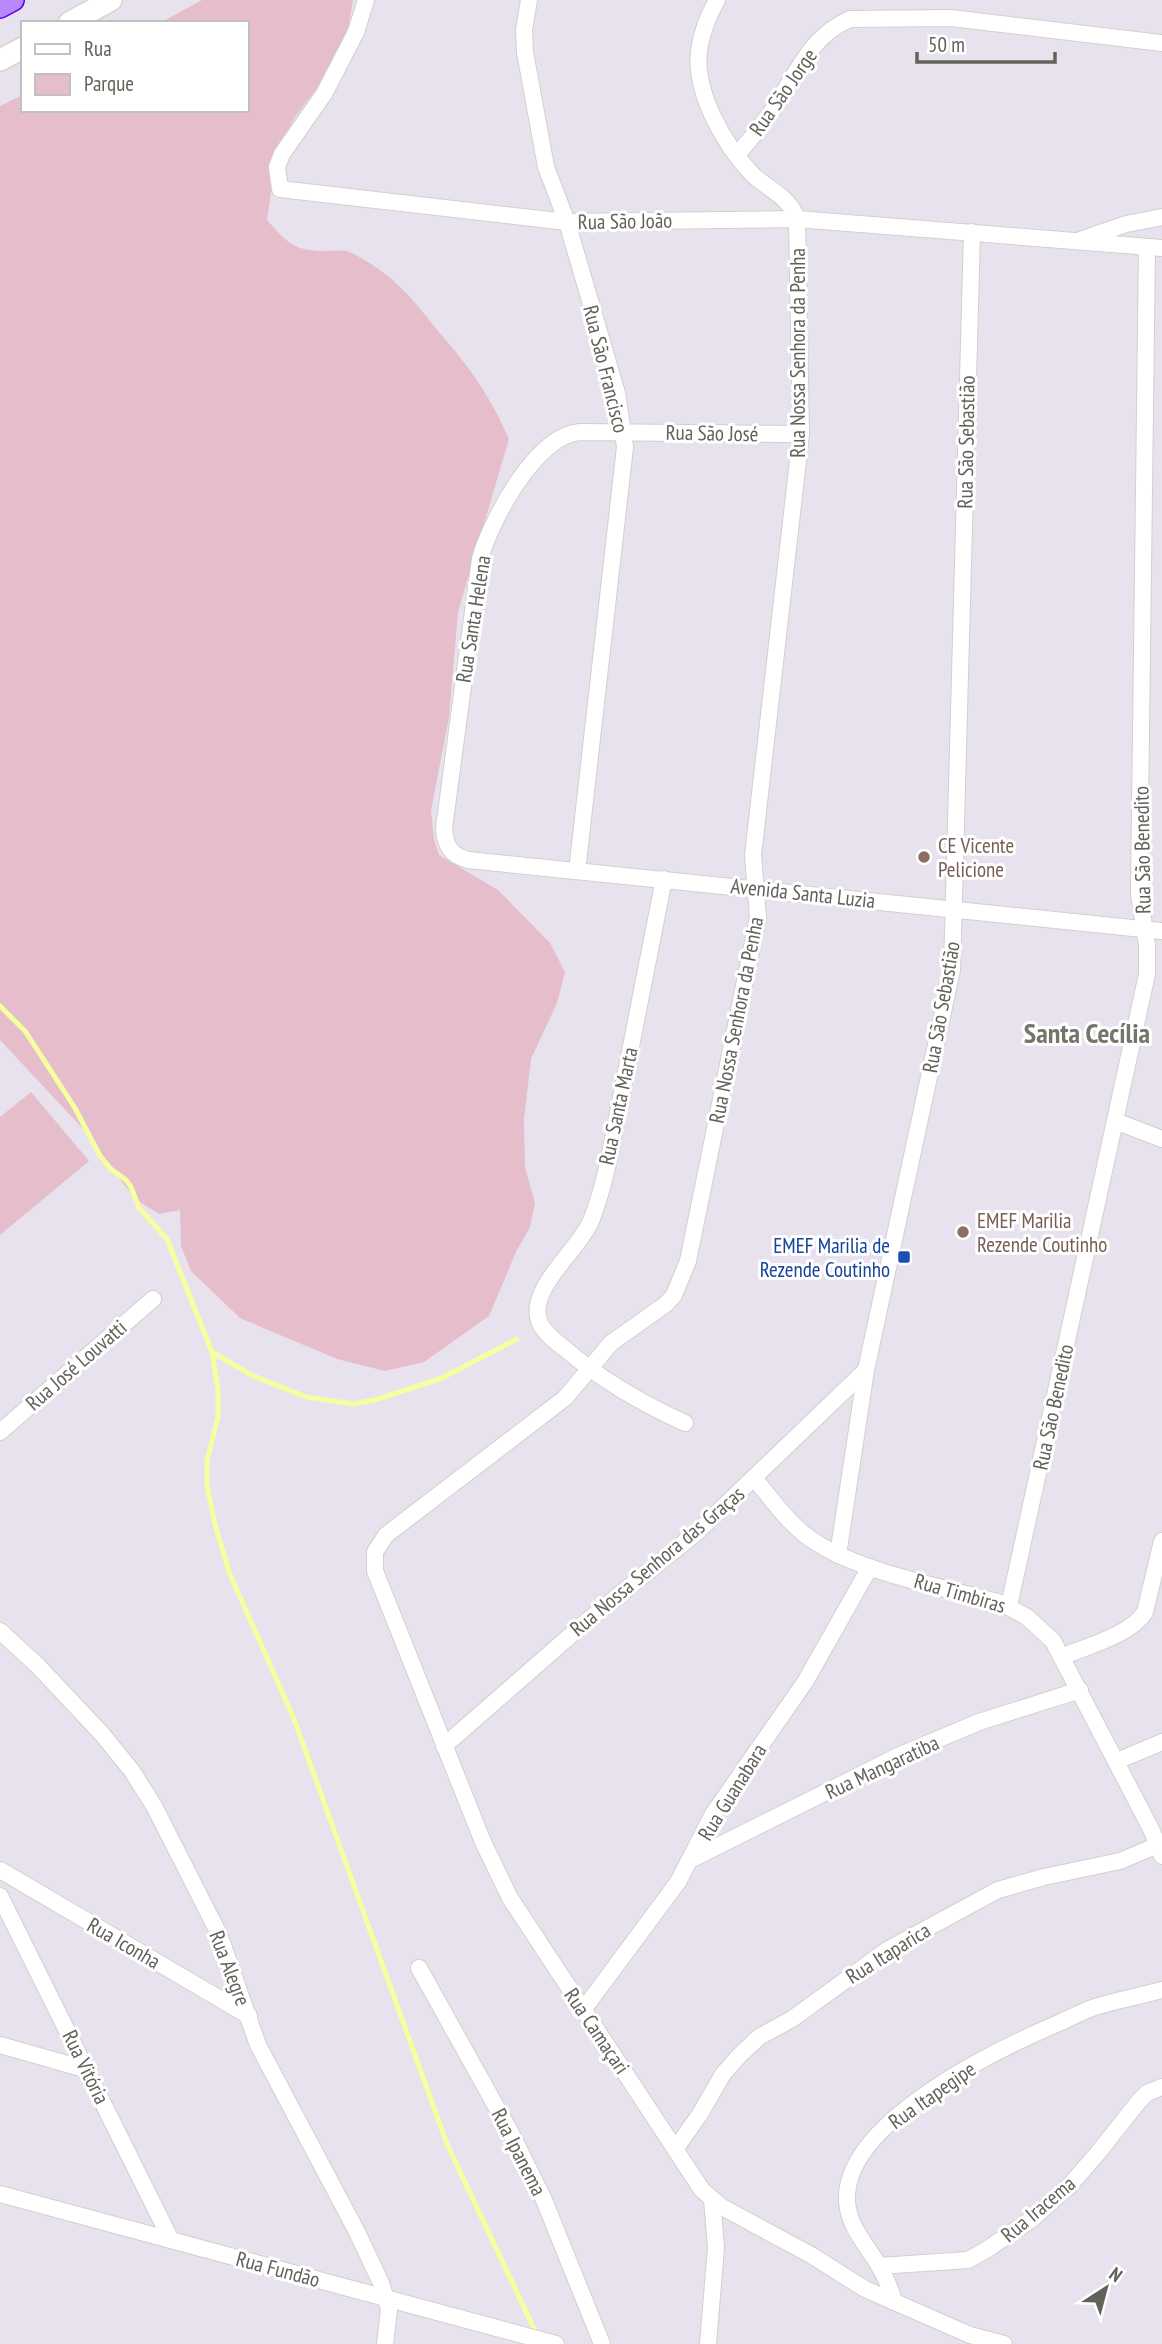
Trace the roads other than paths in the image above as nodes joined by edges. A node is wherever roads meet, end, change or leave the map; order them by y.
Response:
1 (13, 0) edge
2 (111, 0) edge
3 (366, 0) edge
4 (529, 0) edge
5 (717, 0) edge
6 (0, 7) edge
7 (73, 21) edge
8 (1158, 41) edge
9 (21, 49) edge
10 (0, 60) edge
11 (737, 155) junction
12 (1162, 217) edge
13 (797, 219) junction
14 (567, 222) junction
15 (971, 232) junction
16 (1075, 243) junction
17 (1154, 248) edge
18 (623, 431) junction
19 (801, 434) junction
20 (447, 847) joint
21 (577, 871) junction
22 (664, 879) junction
23 (755, 888) junction
24 (955, 908) junction
25 (1144, 930) junction
26 (1162, 931) edge
27 (1115, 1121) junction
28 (1162, 1139) edge
29 (153, 1299) dead end
30 (588, 1369) junction
31 (866, 1370) junction
32 (685, 1423) dead end
33 (0, 1432) edge
34 (754, 1478) junction
35 (1162, 1541) edge
36 (375, 1552) joint
37 (838, 1556) junction
38 (870, 1567) junction
39 (1009, 1606) junction
40 (0, 1631) edge
41 (1060, 1657) junction
42 (1080, 1690) junction
43 (1162, 1742) edge
44 (444, 1746) junction
45 (1117, 1761) junction
46 (1160, 1851) edge
47 (690, 1860) junction
48 (0, 1870) edge
49 (0, 1896) edge
50 (419, 1968) dead end
51 (1162, 1990) edge
52 (583, 2010) junction
53 (248, 2016) junction
54 (0, 2045) edge
55 (88, 2070) junction
56 (1162, 2087) edge
57 (676, 2148) junction
58 (0, 2194) edge
59 (712, 2199) junction
60 (171, 2240) junction
61 (880, 2266) junction
62 (386, 2298) junction
63 (894, 2302) junction
64 (967, 2340) edge
65 (385, 2344) edge
66 (556, 2344) edge
67 (602, 2344) edge
68 (708, 2344) edge
69 (1004, 2344) edge

1 - 6 highway
2 - 7 main road
3 - 14 street, Rua São João
4 - 14 street, Rua São Francisco
5 - 11 street
8 - 11 street, Rua São Jorge
9 - 10 main road
11 - 13 street
12 - 16 street
13 - 14 street, Rua São João
13 - 15 street, Rua São João
13 - 19 street, Rua Nossa Senhora da Penha
14 - 18 street, Rua São Francisco
15 - 16 street, Rua São João
15 - 24 street, Rua São Sebastião
16 - 17 street, Rua São João
17 - 25 street, Rua São Benedito
18 - 19 street, Rua São José
18 - 20 street, Rua Santa Helena
18 - 21 street, Rua São Francisco
19 - 23 street, Rua Nossa Senhora da Penha
20 - 21 street, Avenida Santa Luzia
21 - 22 street, Avenida Santa Luzia
22 - 23 street, Avenida Santa Luzia
22 - 30 street, Rua Santa Marta
23 - 24 street, Avenida Santa Luzia
23 - 30 street, Rua Nossa Senhora da Penha
24 - 25 street, Avenida Santa Luzia
24 - 31 street, Rua São Sebastião
25 - 26 street, Avenida Santa Luzia
25 - 27 street, Rua São Benedito
27 - 28 street
27 - 39 street, Rua São Benedito
29 - 33 street, Rua José Louvatti
30 - 32 street
30 - 36 street, Rua Nossa Senhora da Penha
31 - 34 street, Rua Nossa Senhora das Graças
31 - 37 street, Rua São Sebastião
34 - 37 street, Rua Timbiras
34 - 44 street, Rua Nossa Senhora das Graças
35 - 41 street
36 - 44 street, Rua Camaçari
37 - 38 street, Rua Timbiras
38 - 39 street, Rua Timbiras
38 - 47 street, Rua Guanabara
39 - 41 street, Rua Timbiras
40 - 53 street, Rua Alegre
41 - 42 street, Rua Timbiras
42 - 45 street, Rua Timbiras
42 - 47 street, Rua Mangaratiba
43 - 45 street
44 - 52 street, Rua Camaçari
45 - 46 street, Rua Timbiras
46 - 57 street, Rua Itaparica
47 - 52 street, Rua Guanabara
48 - 53 street, Rua Iconha
49 - 55 street, Rua Vitória
50 - 67 street, Rua Ipanema
51 - 61 street, Rua Itapegipe
52 - 57 street, Rua Camaçari
53 - 62 street, Rua Alegre
54 - 55 street
55 - 60 street, Rua Vitória
56 - 61 street, Rua Iracema
57 - 59 street, Rua Camaçari
58 - 60 street, Rua Fundão
59 - 63 street, Rua Camaçari
59 - 68 street
60 - 62 street, Rua Fundão
61 - 63 street, Rua Itapegipe
62 - 65 street, Rua Alegre
62 - 66 street, Rua Fundão
63 - 64 street, Rua Camaçari
64 - 69 street, Rua Camaçari

